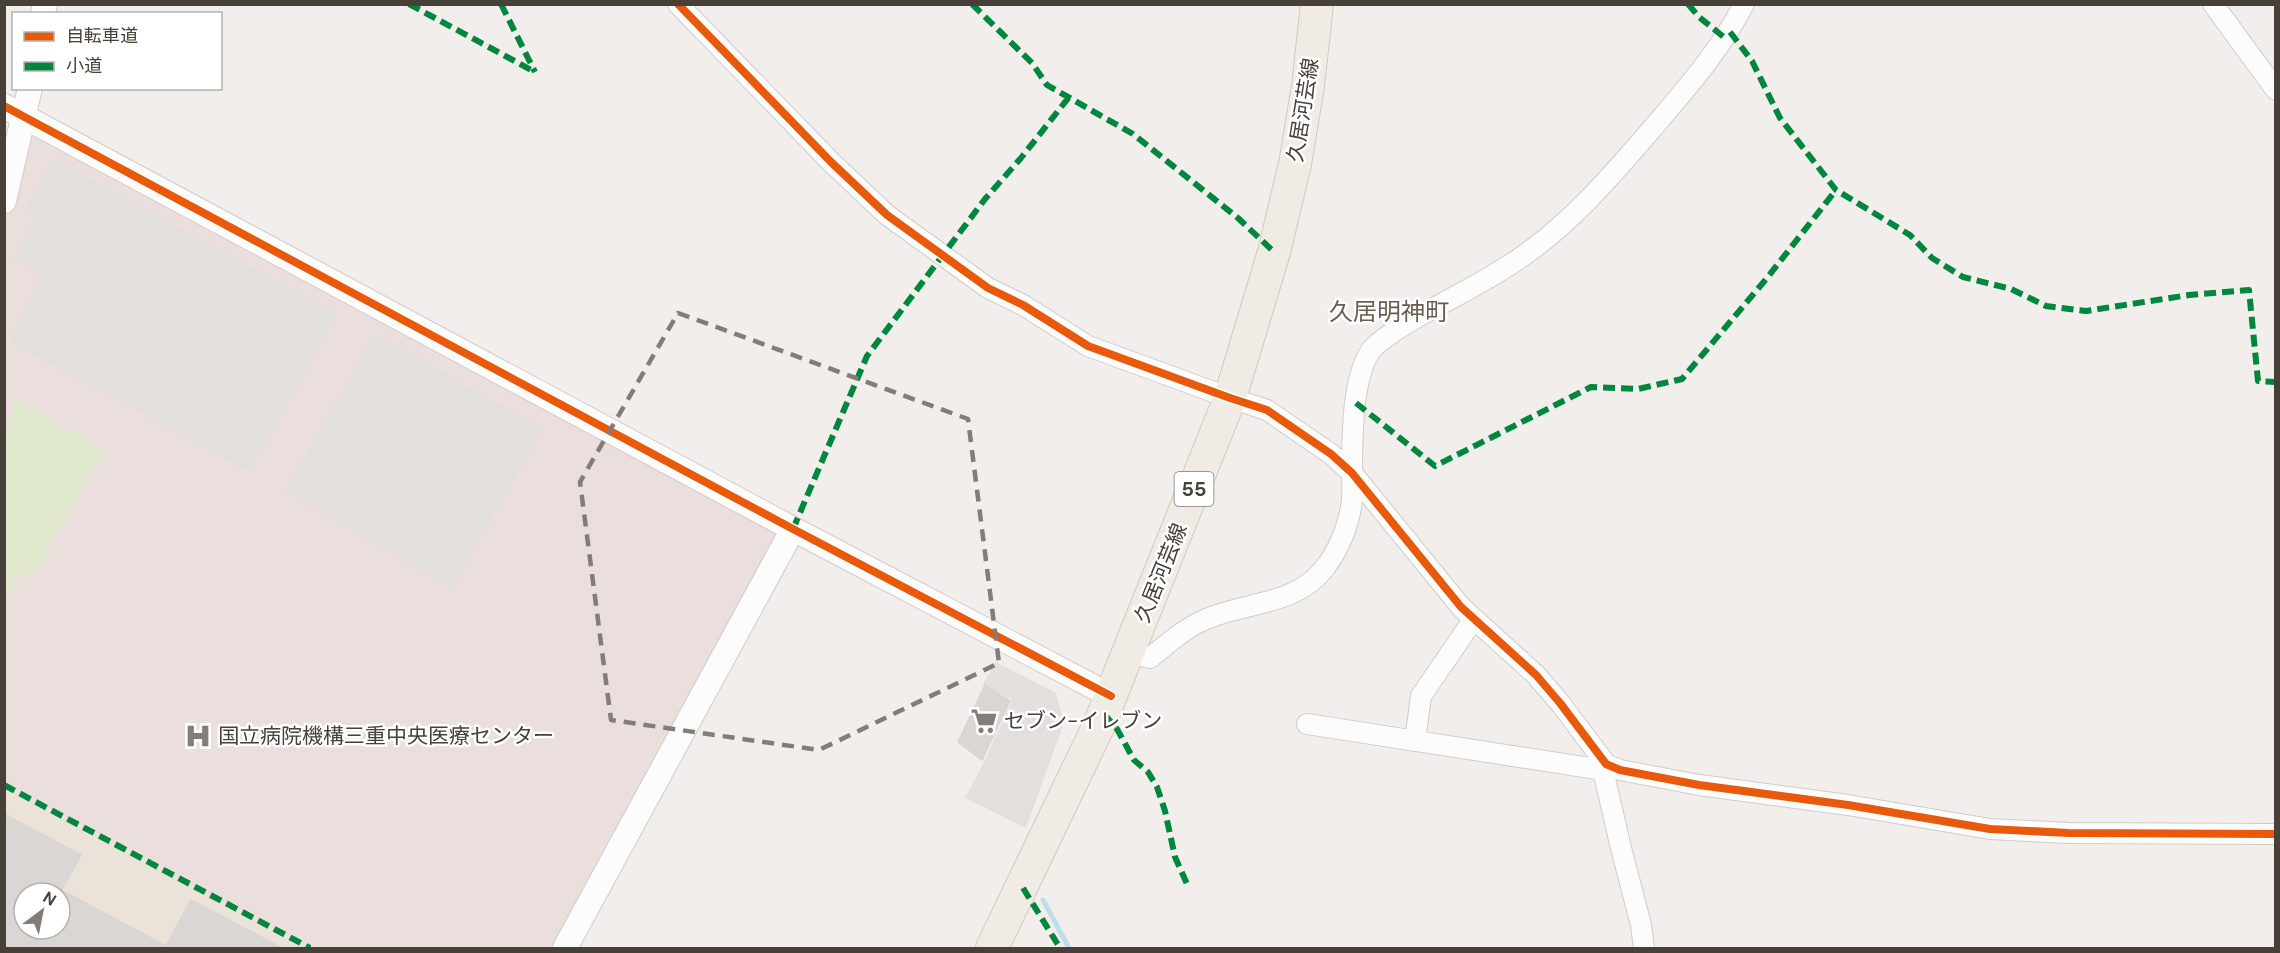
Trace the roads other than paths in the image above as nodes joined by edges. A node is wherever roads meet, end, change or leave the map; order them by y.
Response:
1 (678, 4) edge
2 (1317, 4) edge
3 (1744, 4) edge
4 (2213, 4) edge
5 (29, 90) edge
6 (2276, 90) edge
7 (14, 112) edge
8 (4, 201) edge
9 (1230, 398) junction
10 (1352, 472) junction
11 (792, 529) junction
12 (1472, 618) junction
13 (1129, 653) junction
14 (1111, 696) junction
15 (1307, 724) dead end
16 (1415, 741) junction
17 (1604, 767) junction
18 (2276, 834) edge
19 (565, 948) edge
20 (992, 948) edge
21 (1644, 948) edge

1 - 9 street
2 - 9 main road, 久居河芸線 / 55
3 - 10 street
4 - 6 street
5 - 7 street
7 - 8 street
7 - 11 street
9 - 10 street
9 - 13 main road, 久居河芸線 / 55
10 - 12 street
10 - 13 street
11 - 14 street
11 - 19 street
12 - 16 street
12 - 17 street
13 - 14 main road, 久居河芸線 / 55
14 - 20 main road, 久居河芸線 / 55
15 - 16 street
16 - 17 street
17 - 18 street
17 - 21 street

